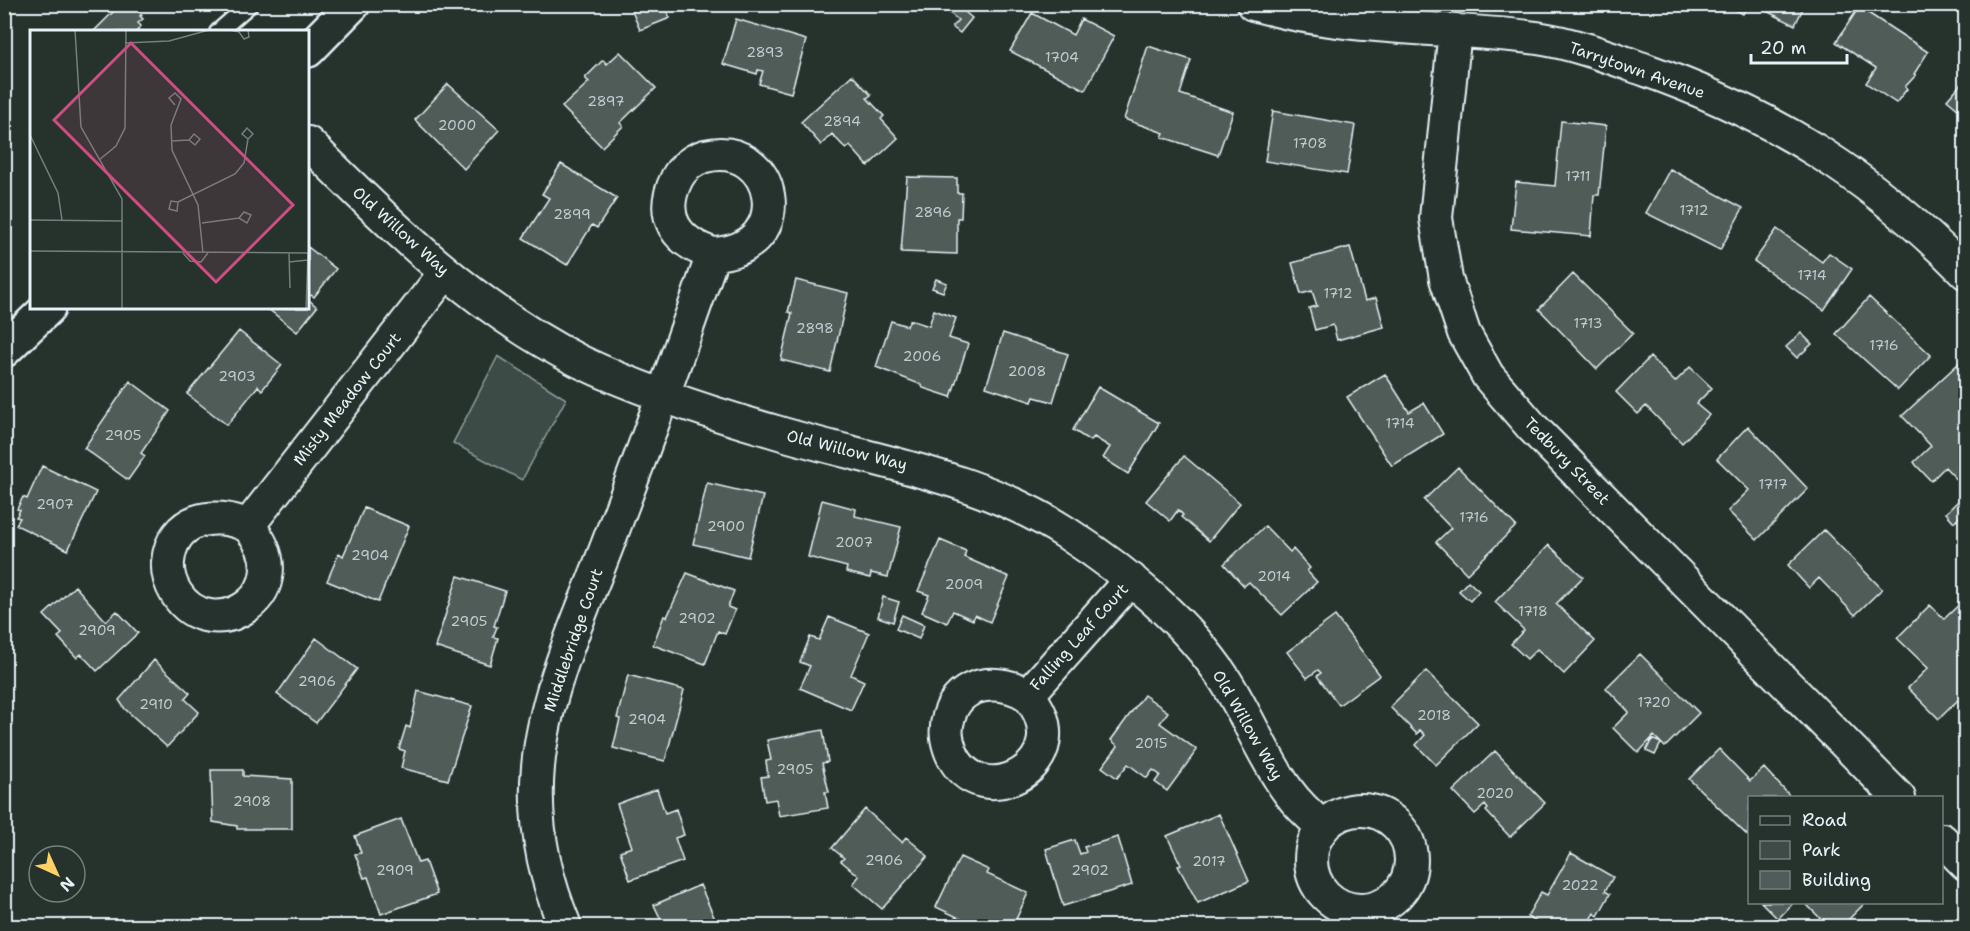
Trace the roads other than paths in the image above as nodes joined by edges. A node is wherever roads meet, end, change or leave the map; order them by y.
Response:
1 (250, 4) edge
2 (353, 4) edge
3 (1253, 4) edge
4 (220, 30) edge
5 (1455, 30) junction
6 (309, 49) edge
7 (309, 144) edge
8 (713, 254) dead end
9 (445, 273) junction
10 (1965, 273) edge
11 (47, 309) edge
12 (4, 350) edge
13 (664, 396) junction
14 (248, 526) dead end
15 (1131, 579) junction
16 (1028, 695) dead end
17 (1897, 796) edge
18 (1323, 827) dead end
19 (1943, 842) edge
20 (1965, 864) edge
21 (565, 927) edge

1 - 4 lane
2 - 6 main road
3 - 5 street, Tarrytown Avenue
5 - 10 street, Tarrytown Avenue
5 - 17 street, Tedbury Street
7 - 9 street, Old Willow Way
8 - 13 street, Middlebridge Court
9 - 13 street, Old Willow Way
9 - 14 street, Misty Meadow Court
11 - 12 main road
13 - 15 street, Old Willow Way
13 - 21 street, Middlebridge Court
15 - 16 street, Falling Leaf Court
15 - 18 street, Old Willow Way
19 - 20 street

